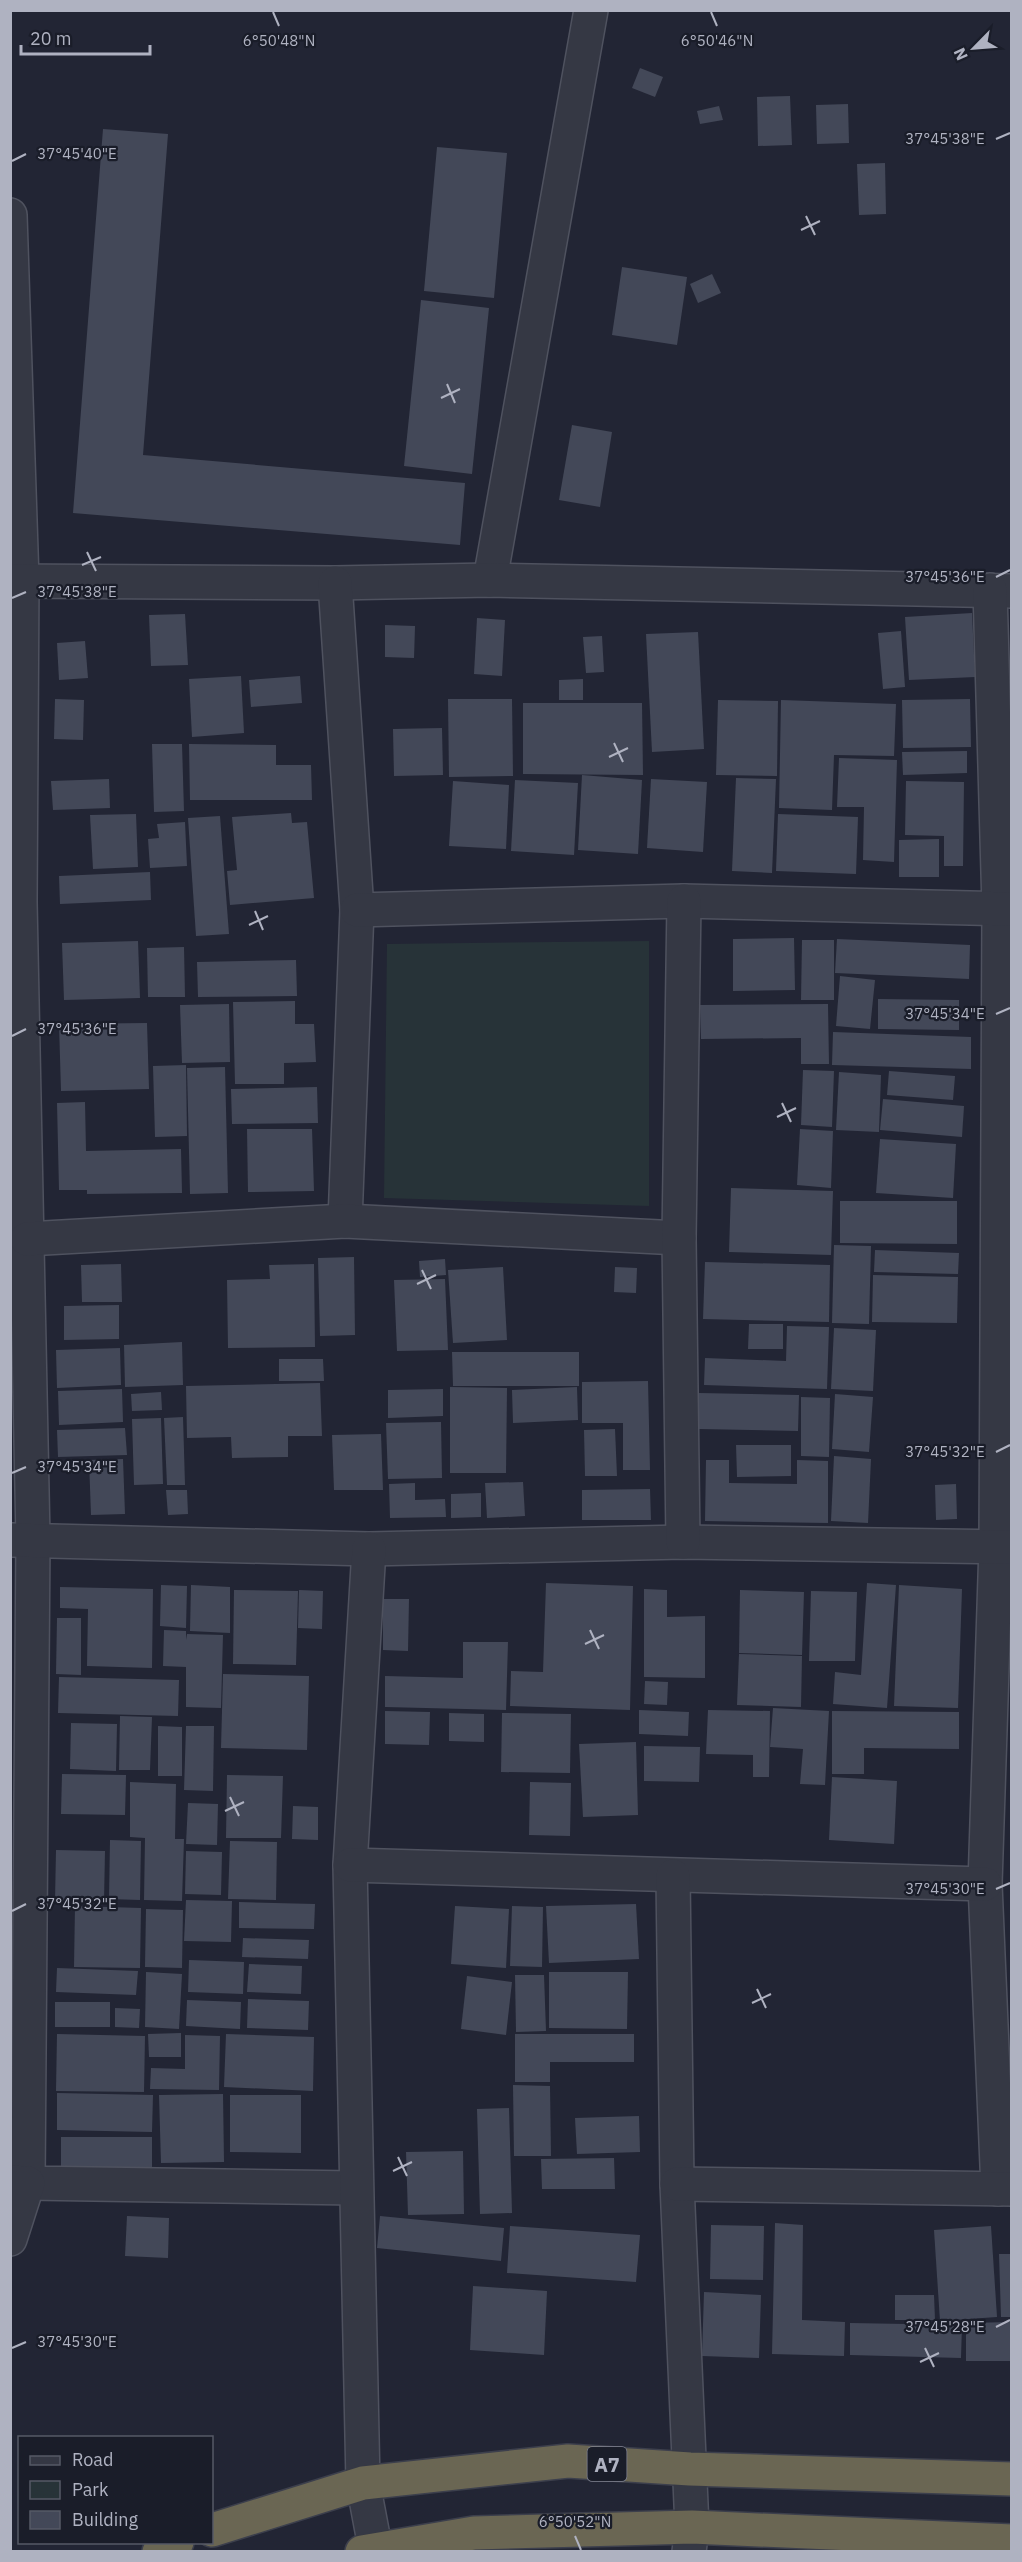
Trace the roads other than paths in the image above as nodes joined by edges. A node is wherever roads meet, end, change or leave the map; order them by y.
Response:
1 (591, 10) edge
2 (10, 215) edge
3 (490, 580) junction
4 (16, 581) edge
5 (335, 583) junction
6 (1001, 591) edge
7 (684, 901) junction
8 (15, 902) edge
9 (1005, 909) edge
10 (357, 910) junction
11 (345, 1221) junction
12 (679, 1238) junction
13 (27, 1239) junction
14 (22, 1540) edge
15 (683, 1542) junction
16 (1004, 1546) edge
17 (369, 1549) junction
18 (350, 1864) junction
19 (673, 1876) junction
20 (985, 1884) junction
21 (19, 2183) edge
22 (677, 2184) junction
23 (355, 2188) junction
24 (1005, 2189) edge
25 (10, 2239) edge
26 (690, 2469) junction
27 (1011, 2479) edge
28 (363, 2483) junction
29 (213, 2530) edge
30 (691, 2539) edge
31 (1011, 2541) edge
32 (173, 2544) edge
33 (371, 2550) edge
34 (159, 2552) edge

1 - 3 street
2 - 4 street
3 - 5 street
3 - 6 street
4 - 5 street
4 - 8 street
5 - 10 street
6 - 9 street
7 - 9 street
7 - 10 street
7 - 12 street
8 - 13 street
9 - 16 street
10 - 11 street
11 - 12 street
11 - 13 street
12 - 15 street
13 - 14 street
14 - 17 street
14 - 21 street
15 - 16 street
15 - 17 street
16 - 20 street
17 - 18 street
18 - 19 street
18 - 23 street
19 - 20 street
19 - 22 street
20 - 24 street
21 - 23 street
21 - 25 street
22 - 24 street
22 - 26 street
23 - 28 street
26 - 27 highway, A7
26 - 28 highway, A7
26 - 30 street
28 - 29 highway, A7
28 - 33 street
30 - 31 highway
30 - 33 highway
32 - 34 highway

